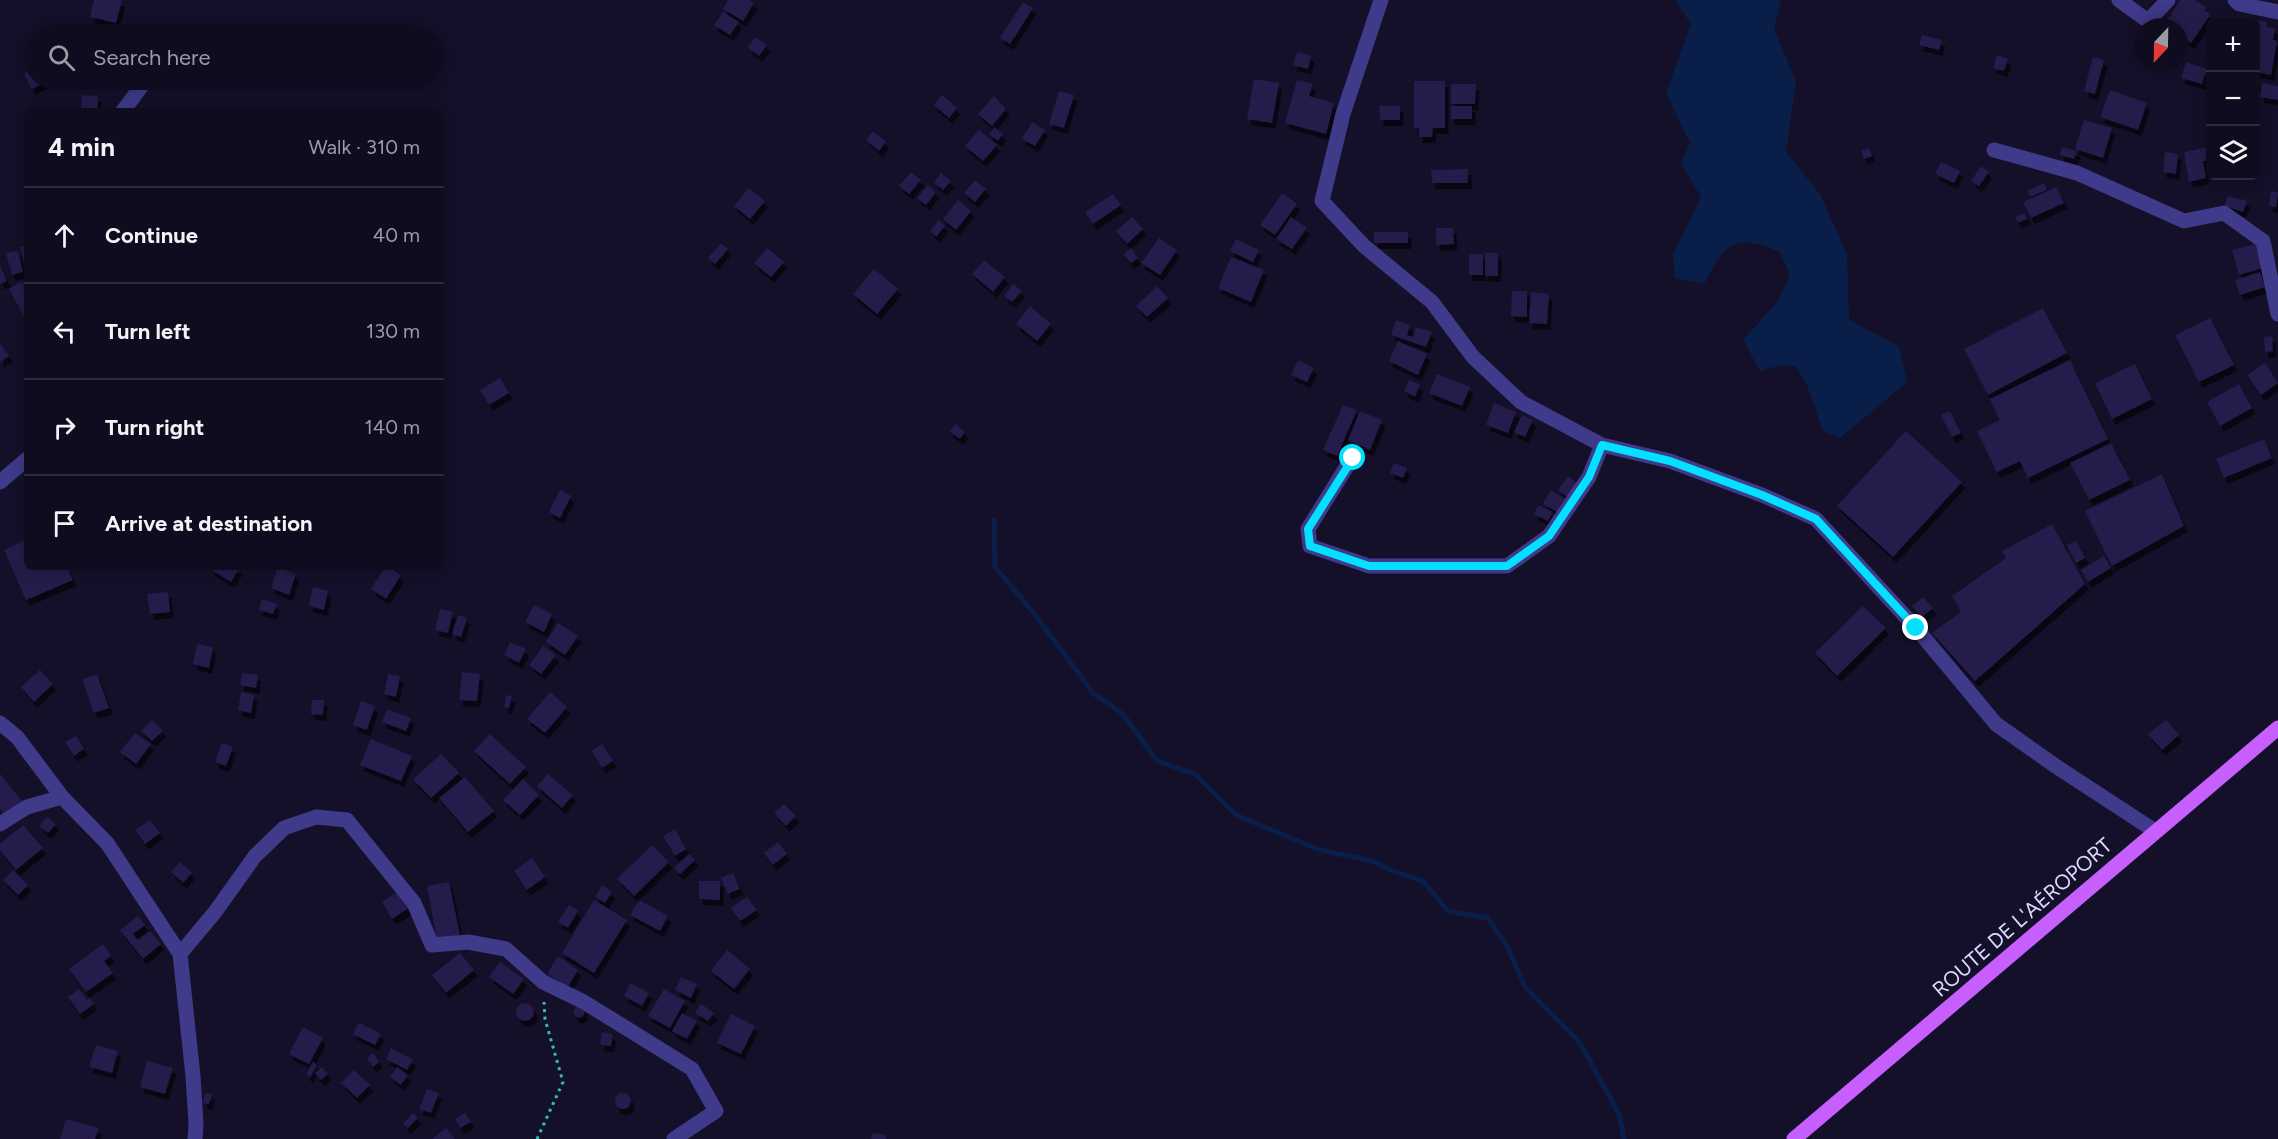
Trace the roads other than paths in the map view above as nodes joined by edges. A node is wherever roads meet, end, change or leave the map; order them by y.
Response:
1 (1382, 0) edge
2 (2119, 0) edge
3 (2168, 0) edge
4 (2235, 0) edge
5 (2278, 12) edge
6 (139, 90) edge
7 (125, 108) edge
8 (1994, 150) dead end
9 (2278, 314) edge
10 (1602, 445) junction
11 (1353, 458) dead end
12 (24, 462) edge
13 (0, 482) edge
14 (0, 723) edge
15 (2278, 728) edge
16 (63, 796) junction
17 (0, 824) edge
18 (2155, 831) junction
19 (180, 954) junction
20 (195, 1139) edge
21 (674, 1139) edge
22 (1794, 1139) edge

1 - 10 street
2 - 3 street
4 - 5 street
6 - 7 street
8 - 9 street
10 - 11 street
10 - 18 street
12 - 13 street
14 - 16 street
15 - 18 main road, ROUTE DE L'AÉROPORT
16 - 17 street
16 - 19 street
18 - 22 main road, ROUTE DE L'AÉROPORT
19 - 20 street
19 - 21 street

